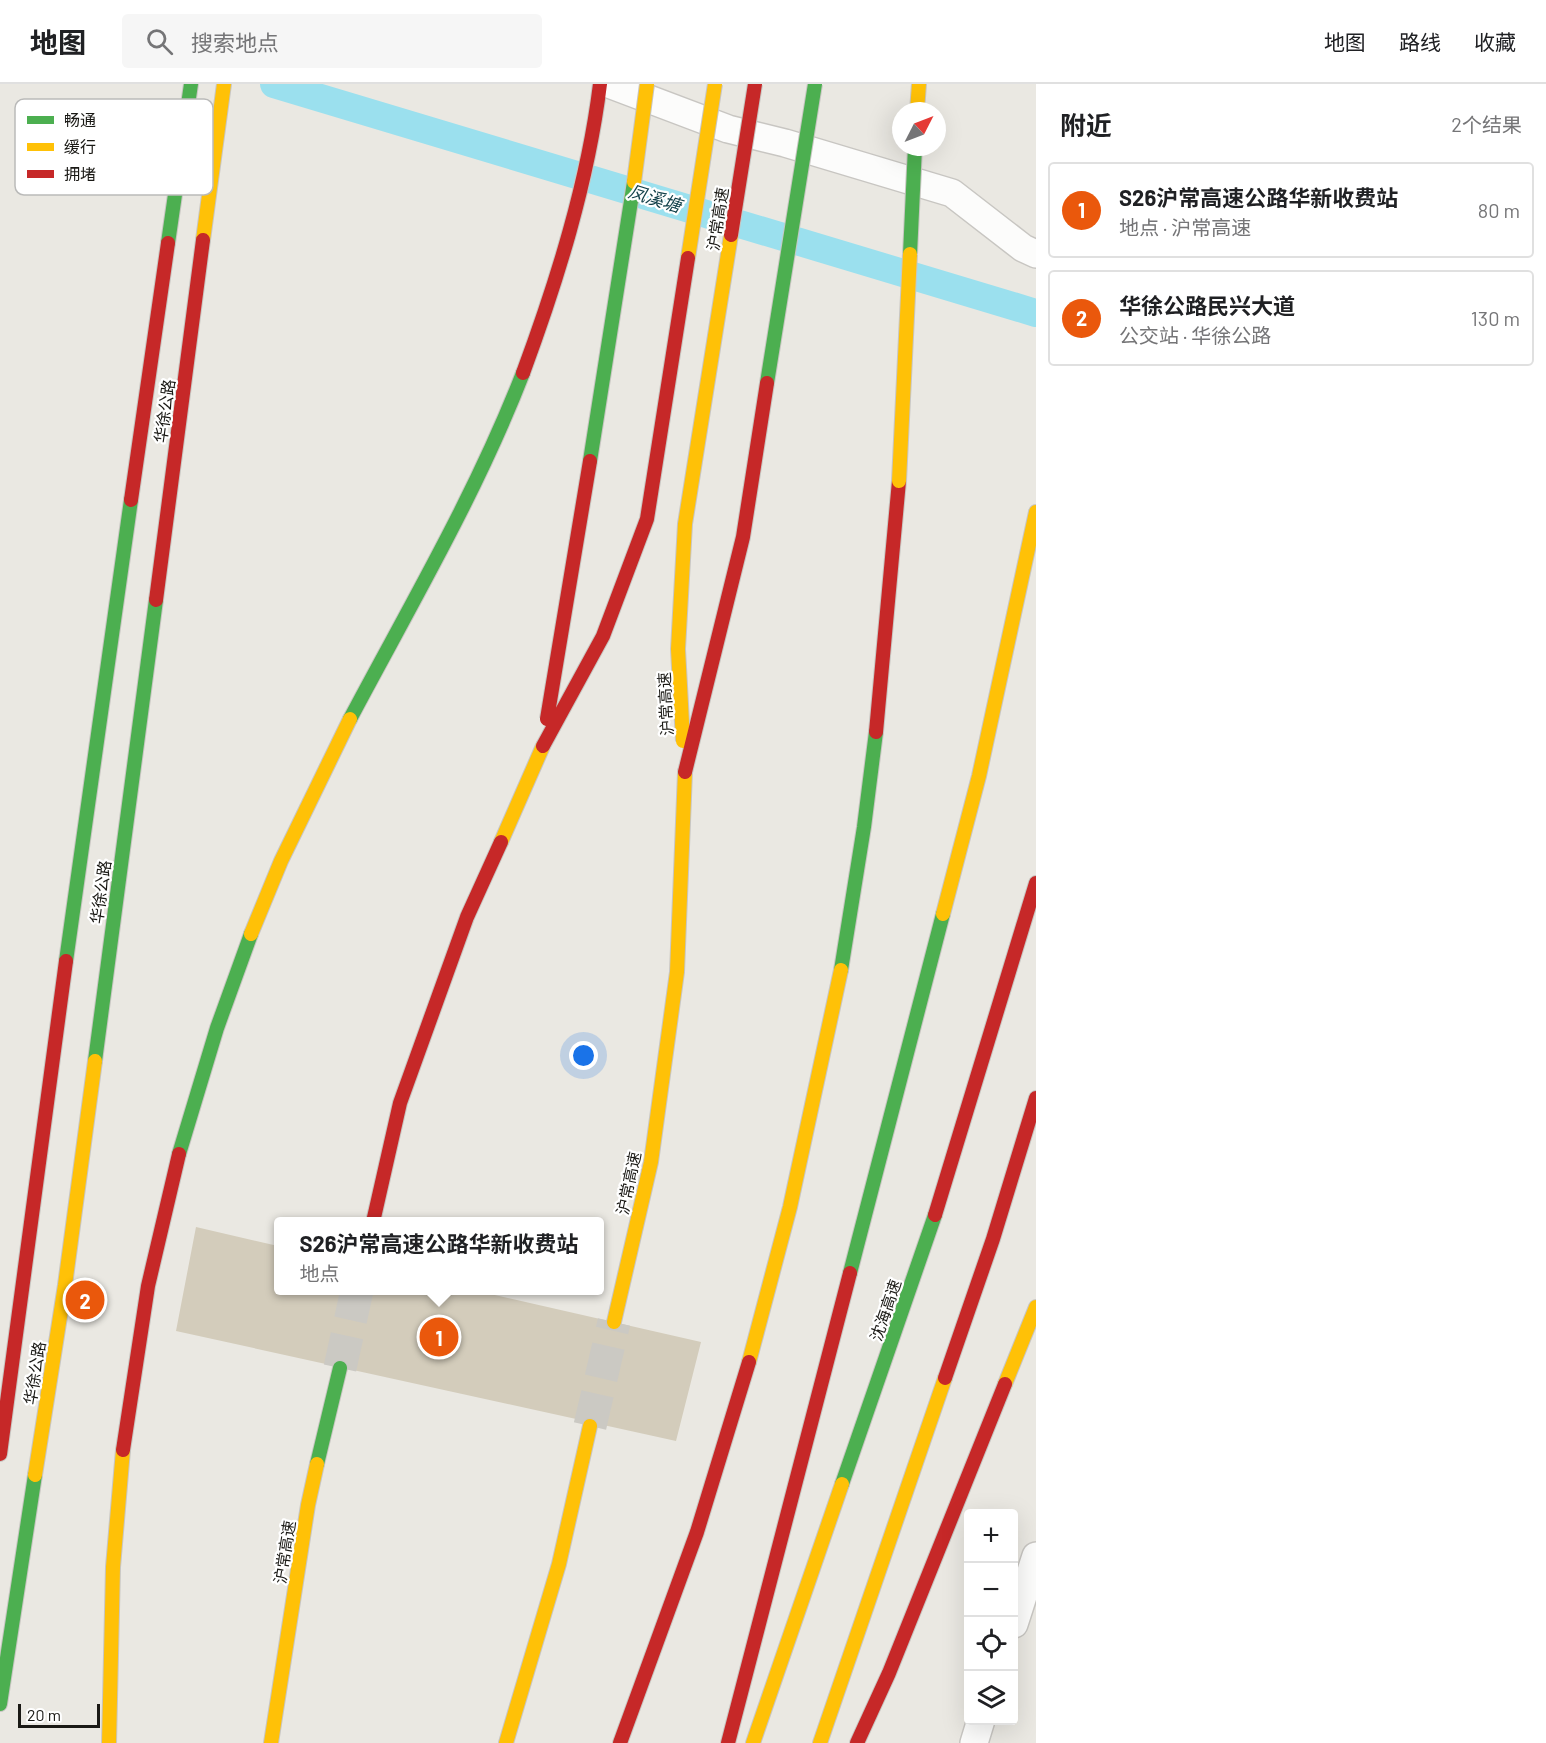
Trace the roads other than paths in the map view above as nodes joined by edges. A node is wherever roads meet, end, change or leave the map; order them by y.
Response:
1 (191, 84) edge
2 (224, 84) edge
3 (600, 84) edge
4 (609, 84) edge
5 (647, 84) edge
6 (715, 84) edge
7 (755, 84) edge
8 (815, 84) edge
9 (919, 84) edge
10 (189, 99) edge
11 (918, 102) edge
12 (915, 156) edge
13 (213, 167) edge
14 (175, 195) edge
15 (209, 195) edge
16 (1036, 254) edge
17 (1036, 512) edge
18 (543, 746) junction
19 (685, 772) junction
20 (1036, 883) edge
21 (1036, 1098) edge
22 (374, 1217) edge
23 (1036, 1307) edge
24 (614, 1322) tunnel mouth
25 (340, 1368) tunnel mouth
26 (590, 1426) tunnel mouth
27 (0, 1454) edge
28 (1036, 1556) edge
29 (1016, 1617) edge
30 (0, 1702) edge
31 (979, 1725) edge
32 (109, 1743) edge
33 (271, 1743) edge
34 (506, 1743) edge
35 (620, 1743) edge
36 (728, 1743) edge
37 (753, 1743) edge
38 (820, 1743) edge
39 (857, 1743) edge
40 (974, 1743) edge

1 - 10 main road, 华徐公路
2 - 13 main road, 华徐公路
3 - 32 main road
4 - 16 street
5 - 18 main road, bridge
6 - 18 main road, 沪常高速, bridge
7 - 19 main road, 沪常高速, bridge
8 - 19 main road, bridge
9 - 11 main road
12 - 35 main road, bridge
14 - 27 main road, 华徐公路
15 - 30 main road, 华徐公路
17 - 36 main road
18 - 22 main road, 沪常高速
19 - 24 main road, 沪常高速
20 - 37 main road, 沈海高速
21 - 38 main road
23 - 39 main road
25 - 33 main road, 沪常高速
26 - 34 main road
28 - 29 street
31 - 40 street

